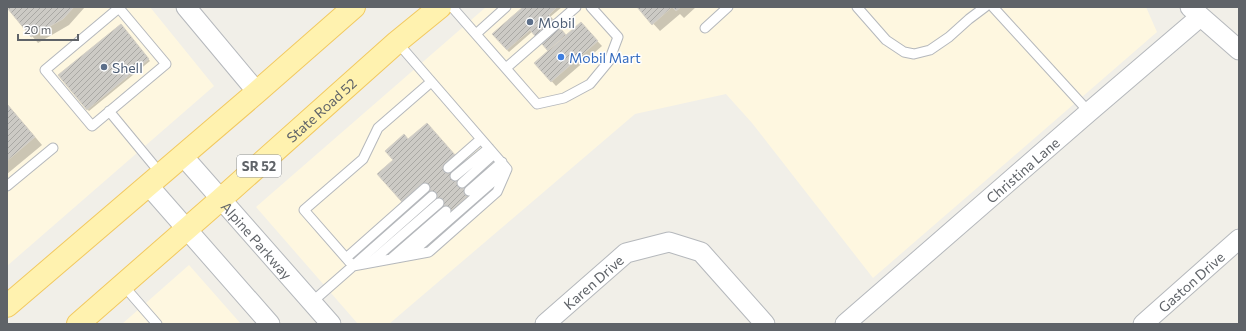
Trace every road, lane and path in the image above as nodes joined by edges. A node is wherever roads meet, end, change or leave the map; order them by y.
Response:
1 (120, 7) edge
2 (186, 7) edge
3 (354, 7) edge
4 (440, 7) edge
5 (452, 7) edge
6 (506, 7) edge
7 (576, 7) edge
8 (591, 7) edge
9 (728, 7) edge
10 (857, 7) edge
11 (985, 7) edge
12 (993, 7) edge
13 (1195, 12) edge
14 (705, 28) dead end
15 (476, 34) junction
16 (397, 42) junction
17 (1239, 50) edge
18 (506, 68) junction
19 (432, 82) junction
20 (257, 92) junction
21 (109, 111) junction
22 (1089, 112) junction
23 (482, 139) junction
24 (53, 148) dead end
25 (492, 151) junction
26 (182, 156) junction
27 (504, 166) junction
28 (448, 168) dead end
29 (154, 180) junction
30 (458, 180) dead end
31 (7, 186) edge
32 (425, 188) dead end
33 (469, 191) dead end
34 (221, 199) junction
35 (446, 211) dead end
36 (187, 230) junction
37 (1239, 240) edge
38 (346, 258) junction
39 (391, 259) junction
40 (370, 263) junction
41 (353, 266) junction
42 (123, 285) junction
43 (312, 302) junction
44 (7, 306) edge
45 (78, 324) edge
46 (157, 324) edge
47 (270, 324) edge
48 (331, 324) edge
49 (545, 324) edge
50 (765, 324) edge
51 (845, 324) edge
52 (1143, 324) edge

1 - 21 lane
1 - 21 lane
2 - 20 street
3 - 20 main road
4 - 16 main road, State Road 52 / SR 52
5 - 15 lane
6 - 15 lane
7 - 18 lane
8 - 18 lane
9 - 14 lane
10 - 11 lane
12 - 22 lane
13 - 17 street
13 - 22 street, Christina Lane
15 - 18 lane
16 - 19 lane
16 - 34 main road, State Road 52 / SR 52
19 - 23 lane
19 - 38 lane
20 - 26 main road
21 - 29 lane
22 - 51 street, Christina Lane
23 - 25 lane
23 - 28 lane
24 - 31 lane
25 - 27 lane
25 - 30 lane
26 - 29 main road
26 - 34 street, Alpine Parkway
27 - 33 lane
27 - 39 lane
29 - 36 street
29 - 44 main road
32 - 38 lane
34 - 36 main road, State Road 52 / SR 52
34 - 43 street, Alpine Parkway
35 - 39 lane
36 - 42 main road, State Road 52 / SR 52
36 - 47 street
37 - 52 street, Gaston Drive
38 - 41 lane
39 - 40 lane
40 - 41 lane
40 - 41 lane
41 - 43 lane
42 - 45 main road, State Road 52 / SR 52
42 - 46 lane
43 - 48 street, Alpine Parkway
49 - 50 street, Karen Drive

